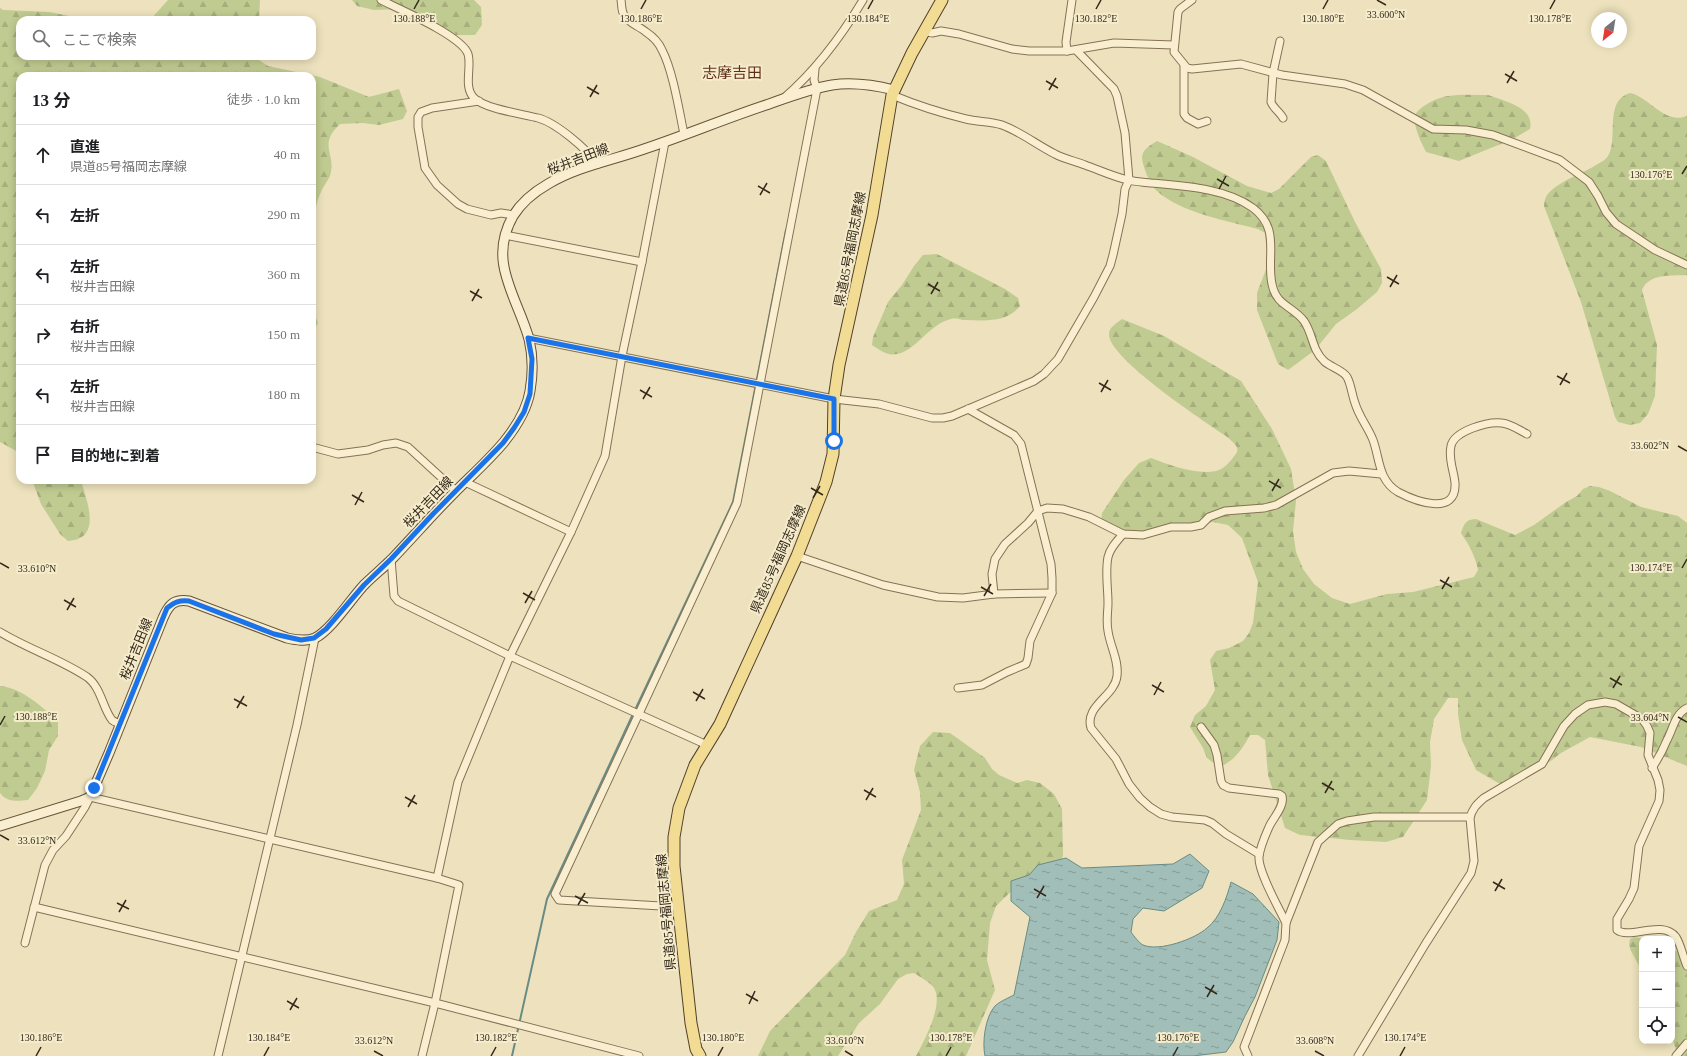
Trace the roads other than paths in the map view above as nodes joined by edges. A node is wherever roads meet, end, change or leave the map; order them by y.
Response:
1 (381, 0) edge
2 (622, 0) edge
3 (863, 0) edge
4 (942, 0) edge
5 (1072, 0) edge
6 (1192, 0) edge
7 (924, 31) junction
8 (1280, 41) dead end
9 (1174, 46) junction
10 (1076, 50) junction
11 (1067, 51) junction
12 (1184, 66) junction
13 (815, 68) junction
14 (1273, 73) junction
15 (817, 89) junction
16 (893, 92) junction
17 (782, 99) junction
18 (479, 101) junction
19 (1283, 118) dead end
20 (1207, 121) dead end
21 (684, 134) junction
22 (665, 142) junction
23 (598, 164) junction
24 (1129, 180) junction
25 (514, 215) junction
26 (505, 235) junction
27 (642, 262) junction
28 (1687, 265) edge
29 (528, 338) junction
30 (622, 356) junction
31 (761, 383) junction
32 (834, 399) junction
33 (968, 409) junction
34 (1527, 434) dead end
35 (316, 448) edge
36 (1381, 474) junction
37 (465, 482) junction
38 (456, 491) junction
39 (1038, 511) junction
40 (571, 532) junction
41 (1123, 534) junction
42 (797, 556) junction
43 (391, 559) junction
44 (1052, 593) junction
45 (994, 594) junction
46 (0, 632) edge
47 (314, 638) junction
48 (510, 656) junction
49 (958, 688) dead end
50 (1687, 708) edge
51 (639, 714) junction
52 (120, 724) junction
53 (1201, 727) dead end
54 (707, 745) junction
55 (1652, 768) junction
56 (90, 796) junction
57 (1470, 817) junction
58 (0, 826) edge
59 (270, 839) junction
60 (1260, 854) junction
61 (436, 878) junction
62 (34, 907) junction
63 (678, 907) junction
64 (1286, 923) junction
65 (25, 943) dead end
66 (241, 956) junction
67 (1687, 966) edge
68 (435, 1003) junction
69 (1687, 1044) edge
70 (218, 1056) edge
71 (422, 1056) edge
72 (639, 1056) edge
73 (700, 1056) edge
74 (1248, 1056) edge
75 (1358, 1056) edge
76 (1676, 1056) edge

1 - 18 street
2 - 21 street
3 - 13 street, 桜井吉田線
4 - 7 main road, 県道85号福岡志摩線
5 - 11 street
6 - 9 street
7 - 11 street
7 - 16 main road, 県道85号福岡志摩線
8 - 14 street
9 - 10 street
9 - 12 street
10 - 11 street
10 - 24 street
12 - 14 street
12 - 20 street
13 - 15 street
13 - 17 street, 桜井吉田線
14 - 19 street
14 - 28 street
15 - 16 main road, 桜井吉田線
15 - 17 main road, 桜井吉田線
15 - 31 street
16 - 24 street
16 - 32 main road, 県道85号福岡志摩線
17 - 21 main road, 桜井吉田線
18 - 23 street
18 - 25 street
21 - 22 main road, 桜井吉田線
22 - 23 main road, 桜井吉田線
22 - 27 street
23 - 25 main road, 桜井吉田線
24 - 33 street
24 - 36 street
25 - 26 main road, 桜井吉田線
26 - 27 street
26 - 29 main road, 桜井吉田線
27 - 30 street
29 - 30 street
29 - 37 main road, 桜井吉田線
30 - 31 street
30 - 40 street
31 - 32 street
31 - 51 street
32 - 33 street
32 - 42 main road, 県道85号福岡志摩線
33 - 39 street
34 - 36 street
35 - 38 street
36 - 41 street
37 - 38 main road, 桜井吉田線
37 - 40 street
38 - 43 main road, 桜井吉田線
39 - 41 street
39 - 44 street
39 - 45 street
40 - 48 street
41 - 60 street
42 - 45 street
42 - 54 main road, 県道85号福岡志摩線
43 - 47 main road, 桜井吉田線
43 - 48 street
44 - 45 street
44 - 49 street
46 - 52 street
47 - 52 main road, 桜井吉田線
47 - 59 street
48 - 51 street
48 - 61 street
50 - 55 street
51 - 54 street
51 - 63 street
52 - 56 main road, 桜井吉田線
53 - 60 street
54 - 63 main road, 県道85号福岡志摩線
55 - 57 street
55 - 67 street
56 - 58 main road
56 - 59 street
56 - 62 street
57 - 64 street
57 - 75 street
59 - 61 street
59 - 66 street
60 - 64 street
61 - 68 street
62 - 65 street
62 - 66 street
63 - 73 main road, 県道85号福岡志摩線
64 - 74 street
66 - 68 street
66 - 70 street
68 - 71 street
68 - 72 street
69 - 76 street

